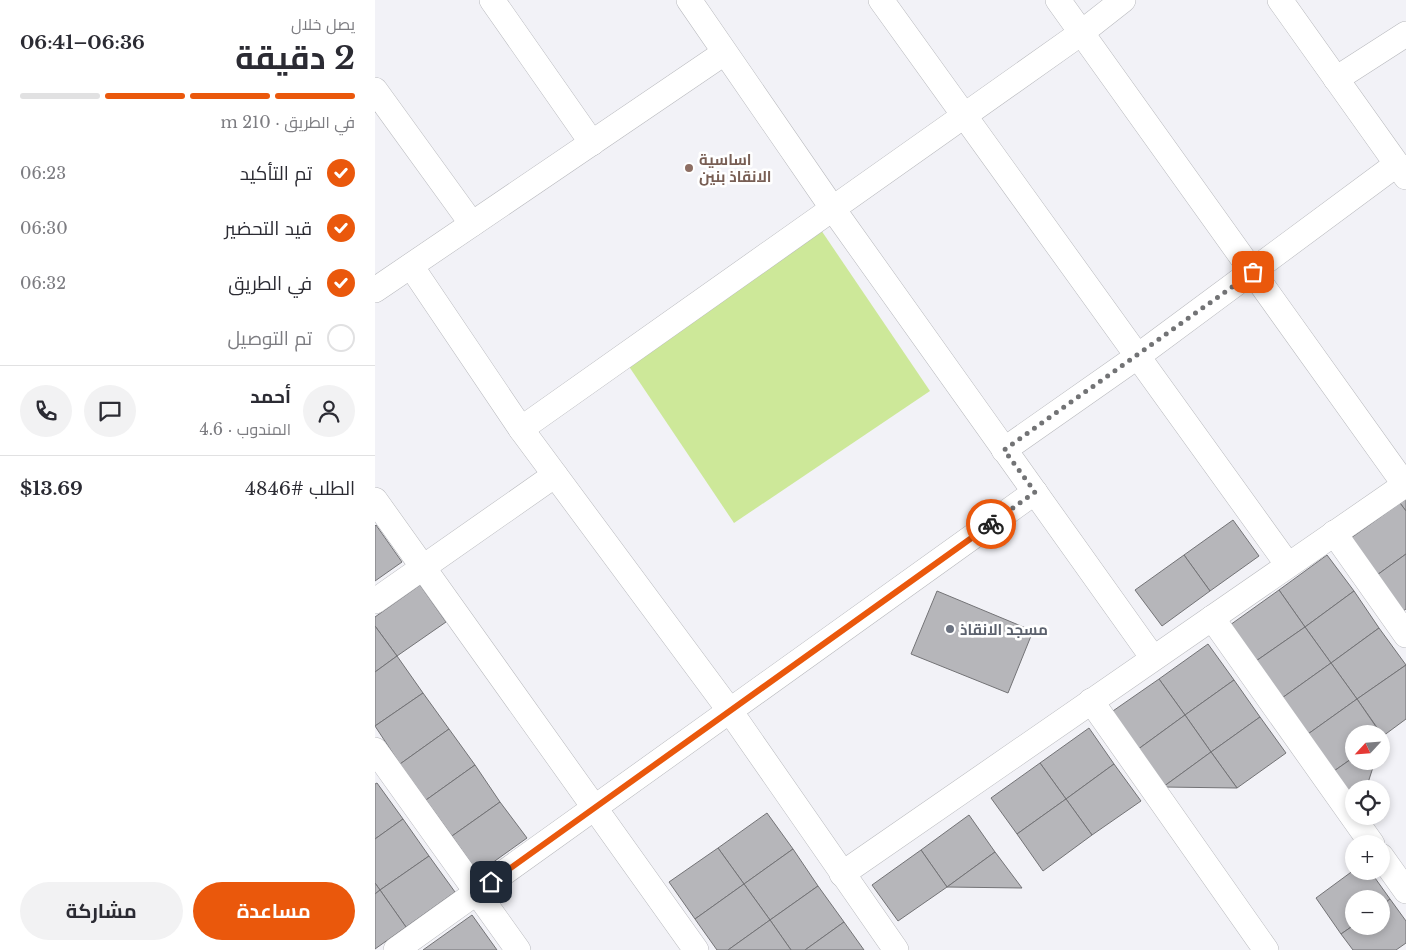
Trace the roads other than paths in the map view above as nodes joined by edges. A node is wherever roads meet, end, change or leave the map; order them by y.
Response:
1 (492, 0) edge
2 (689, 0) edge
3 (881, 0) edge
4 (1058, 0) edge
5 (1123, 0) edge
6 (1280, 0) edge
7 (1081, 33) junction
8 (1406, 34) edge
9 (724, 53) junction
10 (1337, 79) junction
11 (375, 90) edge
12 (963, 114) junction
13 (592, 143) junction
14 (1401, 171) edge
15 (833, 209) junction
16 (472, 224) junction
17 (411, 266) junction
18 (1253, 272) junction
19 (375, 290) edge
20 (1138, 356) junction
21 (521, 428) junction
22 (1004, 450) junction
23 (555, 474) junction
24 (1406, 484) edge
25 (1035, 492) junction
26 (375, 500) edge
27 (1334, 534) junction
28 (1288, 565) junction
29 (423, 567) junction
30 (375, 602) edge
31 (1212, 618) junction
32 (1406, 635) edge
33 (1153, 658) junction
34 (1091, 702) junction
35 (730, 710) junction
36 (375, 750) edge
37 (594, 808) junction
38 (1366, 835) edge
39 (1390, 869) edge
40 (842, 874) junction
41 (1406, 891) edge
42 (477, 892) junction
43 (396, 950) edge
44 (518, 950) edge
45 (696, 950) edge
46 (896, 950) edge
47 (1267, 950) edge

1 - 13 street
2 - 9 street
3 - 12 street
4 - 7 street
5 - 7 street
6 - 10 street
7 - 12 street
7 - 18 street
8 - 10 street
9 - 13 street
9 - 15 street
10 - 14 street
11 - 16 street
12 - 15 street
12 - 20 street
13 - 16 street
14 - 18 street
15 - 21 street
15 - 22 street
16 - 17 street
17 - 19 street
17 - 21 street
18 - 20 street
18 - 24 street
20 - 22 street
20 - 28 street
21 - 23 street
22 - 25 street
23 - 29 street
23 - 35 street
24 - 27 street
25 - 33 street
25 - 35 street
26 - 29 street
27 - 28 street
27 - 32 street
28 - 31 street
29 - 30 street
29 - 37 street
31 - 33 street
31 - 38 street
33 - 34 street
34 - 40 street
34 - 47 street
35 - 37 street
35 - 40 street
36 - 42 street
37 - 42 street
37 - 45 street
39 - 41 street
40 - 46 street
42 - 43 street
42 - 44 street

